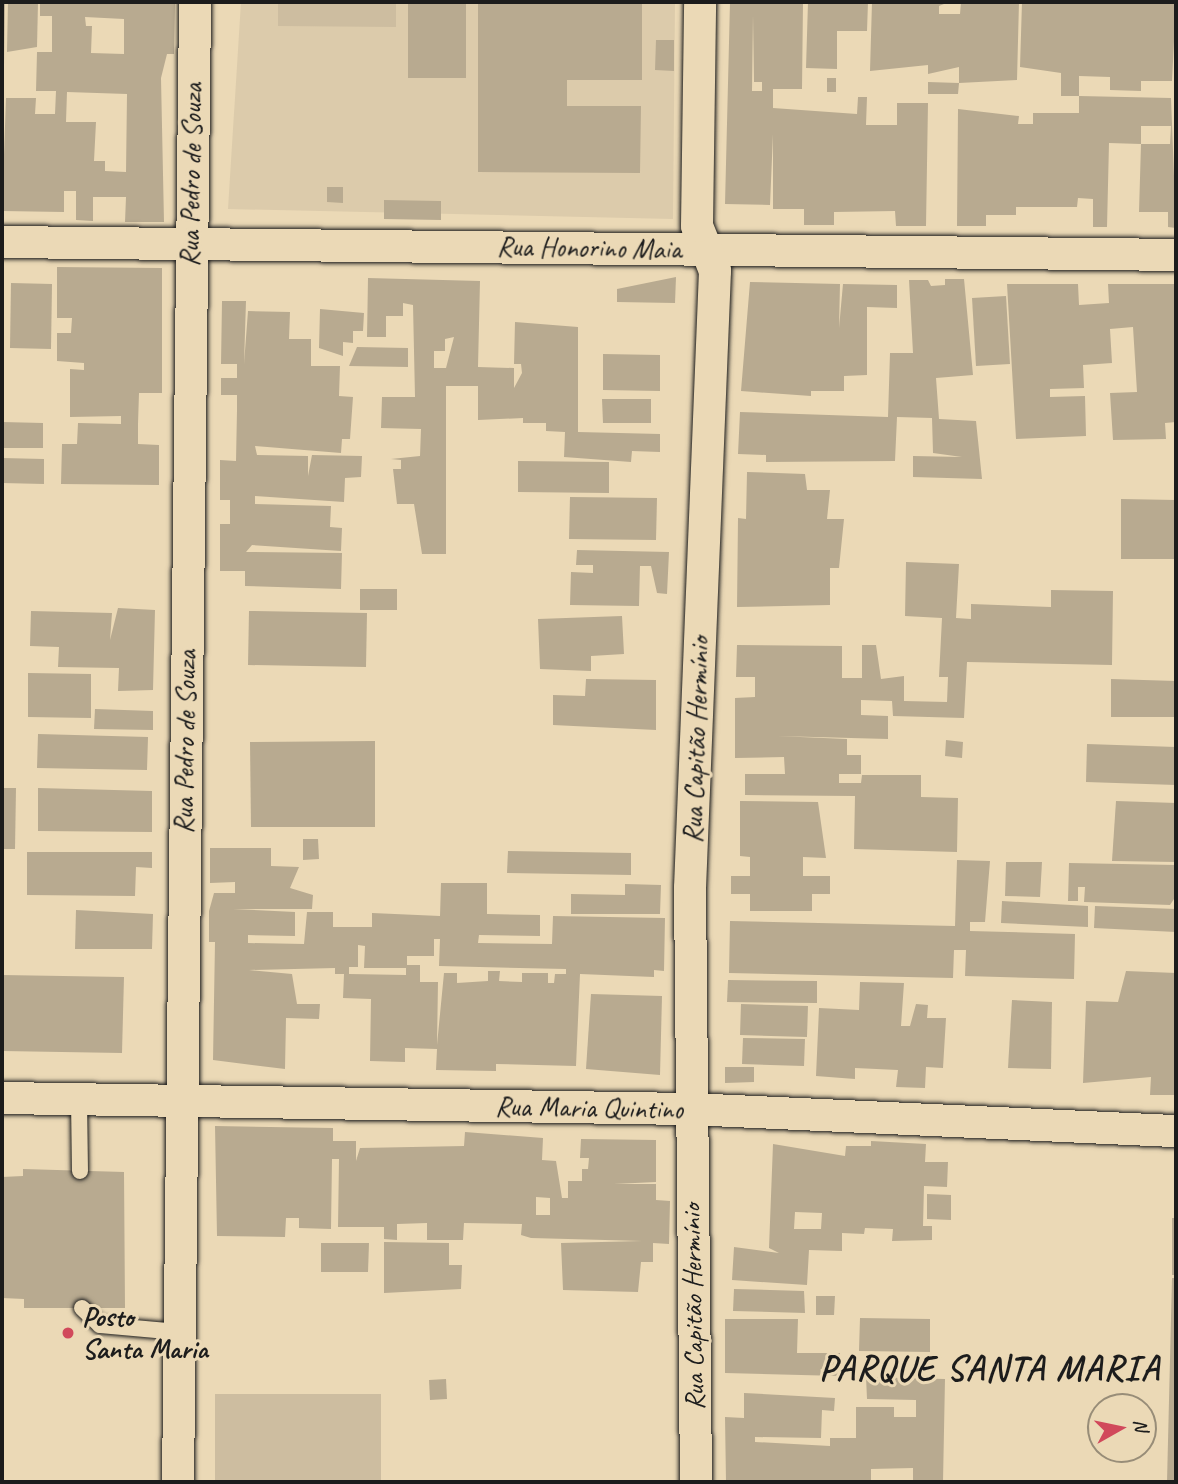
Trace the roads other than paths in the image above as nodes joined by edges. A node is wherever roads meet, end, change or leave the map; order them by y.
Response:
1 (195, 2) edge
2 (700, 2) edge
3 (2, 242) edge
4 (190, 244) junction
5 (708, 249) junction
6 (1176, 255) edge
7 (2, 1098) edge
8 (79, 1100) junction
9 (181, 1103) junction
10 (689, 1109) junction
11 (1176, 1131) edge
12 (80, 1171) dead end
13 (82, 1308) dead end
14 (179, 1332) junction
15 (178, 1482) edge
16 (696, 1482) edge

1 - 4 street, Rua Pedro de Souza
2 - 5 street, Rua Capitão Hermínio
3 - 4 street, Rua Honorino Maia
4 - 5 street, Rua Honorino Maia
4 - 9 street, Rua Pedro de Souza
5 - 6 street, Rua Honorino Maia
5 - 10 street, Rua Capitão Hermínio
7 - 8 street, Rua Maria Quintino
8 - 9 street, Rua Maria Quintino
8 - 12 lane
9 - 10 street, Rua Maria Quintino
9 - 14 street, Rua Pedro de Souza
10 - 11 street, Rua Maria Quintino
10 - 16 street, Rua Capitão Hermínio
13 - 14 lane
14 - 15 street, Rua Pedro de Souza

